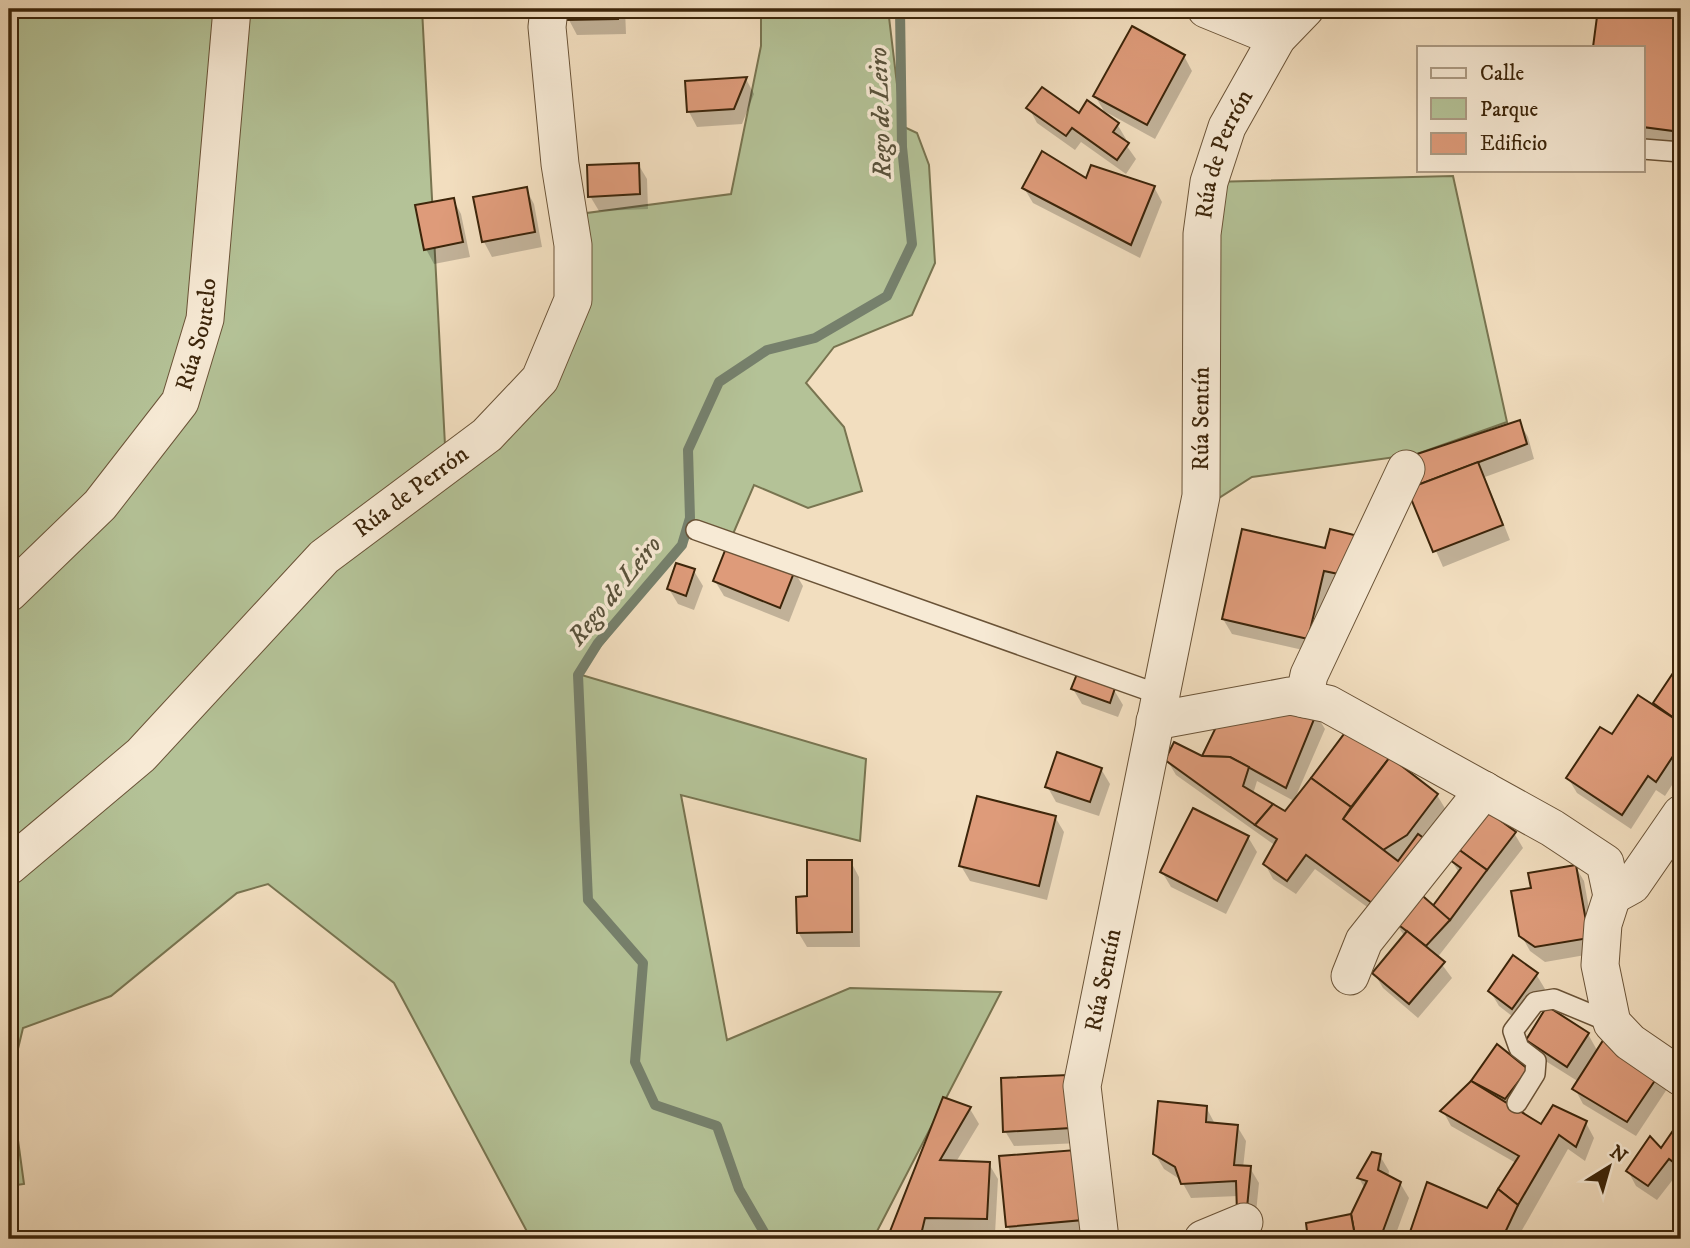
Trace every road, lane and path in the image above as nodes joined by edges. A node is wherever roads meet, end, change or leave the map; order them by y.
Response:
1 (232, 9) edge
2 (549, 9) edge
3 (1206, 9) edge
4 (1305, 9) edge
5 (1277, 38) junction
6 (1644, 149) edge
7 (1681, 152) edge
8 (1202, 281) joint
9 (1406, 468) dead end
10 (696, 530) dead end
11 (9, 593) edge
12 (1304, 699) junction
13 (1158, 708) junction
14 (1484, 790) junction
15 (1681, 814) edge
16 (9, 866) edge
17 (1612, 895) junction
18 (1350, 976) dead end
19 (1612, 1023) junction
20 (1681, 1077) edge
21 (1517, 1102) dead end
22 (1244, 1222) dead end
23 (1100, 1239) edge
24 (1203, 1239) edge

1 - 11 street, Rúa Soutelo
2 - 16 street, Rúa de Perrón
3 - 5 street
4 - 5 street, Rúa de Perrón
5 - 8 street, Rúa de Perrón
6 - 7 lane
8 - 13 street, Rúa Sentín
9 - 12 street
10 - 13 lane
12 - 13 street
12 - 14 street
13 - 23 street, Rúa Sentín
14 - 17 street
14 - 18 street
15 - 17 street
17 - 19 street
19 - 20 street
19 - 21 lane
22 - 24 street

